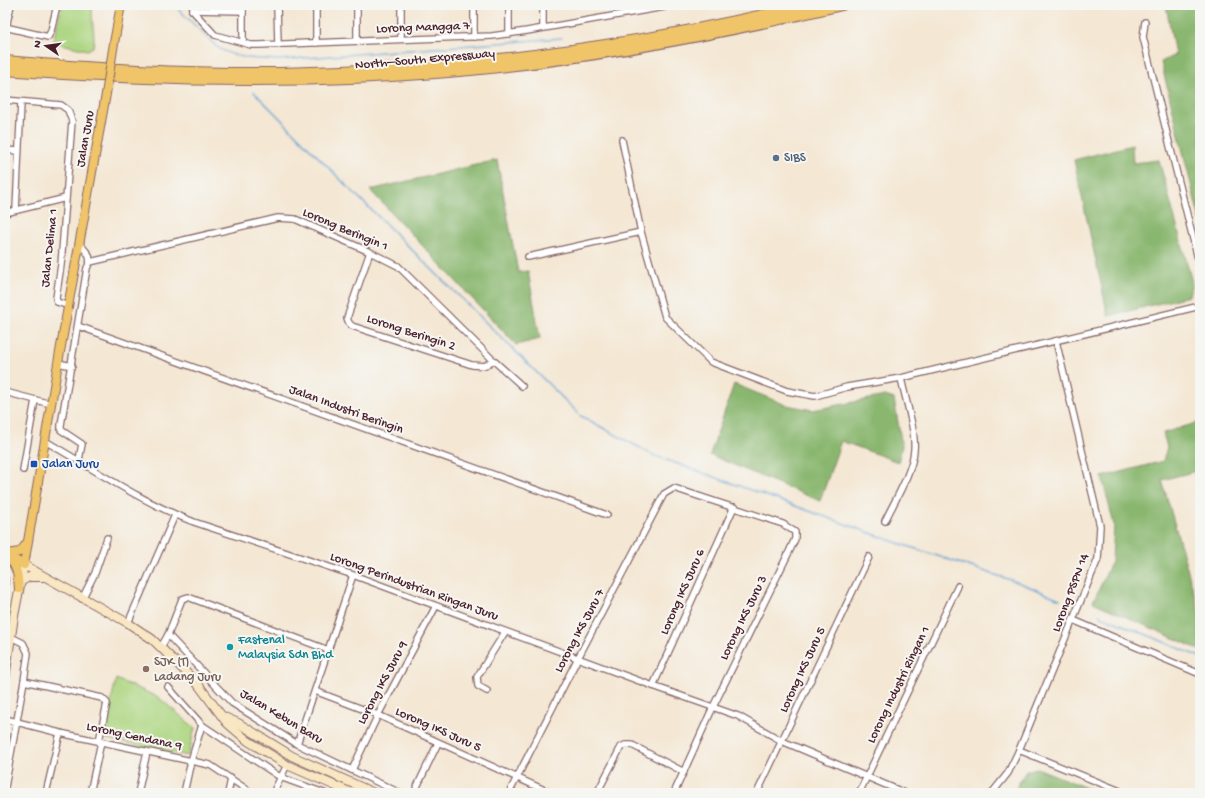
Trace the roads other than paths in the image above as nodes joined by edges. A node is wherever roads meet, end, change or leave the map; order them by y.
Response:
1 (11, 5) edge
2 (57, 5) edge
3 (120, 5) edge
4 (277, 5) edge
5 (316, 5) edge
6 (357, 5) edge
7 (401, 5) edge
8 (474, 5) edge
9 (509, 5) edge
10 (543, 5) edge
11 (806, 5) edge
12 (842, 5) edge
13 (243, 8) edge
14 (664, 8) dead end
15 (1145, 22) dead end
16 (6, 27) edge
17 (543, 28) junction
18 (509, 34) junction
19 (474, 37) junction
20 (401, 39) junction
21 (357, 41) junction
22 (243, 42) junction
23 (316, 43) junction
24 (278, 45) junction
25 (5, 61) edge
26 (5, 70) edge
27 (5, 100) edge
28 (21, 102) junction
29 (622, 140) dead end
30 (5, 150) edge
31 (18, 151) junction
32 (66, 198) junction
33 (16, 210) junction
34 (5, 213) edge
35 (641, 232) junction
36 (80, 244) junction
37 (370, 252) junction
38 (528, 257) dead end
39 (90, 262) junction
40 (1200, 267) edge
41 (69, 306) junction
42 (1200, 306) edge
43 (78, 326) junction
44 (1056, 341) junction
45 (493, 360) junction
46 (58, 363) junction
47 (72, 366) junction
48 (901, 378) junction
49 (522, 386) dead end
50 (5, 392) edge
51 (35, 400) junction
52 (51, 404) junction
53 (45, 440) junction
54 (79, 460) junction
55 (23, 470) dead end
56 (734, 507) junction
57 (175, 515) junction
58 (607, 515) dead end
59 (885, 521) dead end
60 (107, 538) dead end
61 (29, 541) junction
62 (5, 554) edge
63 (869, 557) dead end
64 (24, 565) junction
65 (353, 575) junction
66 (44, 577) junction
67 (5, 579) edge
68 (5, 583) edge
69 (20, 586) junction
70 (958, 586) dead end
71 (82, 599) junction
72 (436, 606) junction
73 (1073, 620) junction
74 (128, 623) junction
75 (505, 632) junction
76 (168, 634) junction
77 (11, 638) junction
78 (161, 647) junction
79 (328, 650) junction
80 (578, 658) junction
81 (1200, 674) edge
82 (5, 678) edge
83 (24, 681) junction
84 (653, 686) junction
85 (168, 687) dead end
86 (315, 691) junction
87 (487, 691) dead end
88 (713, 708) junction
89 (221, 715) junction
90 (378, 715) junction
91 (5, 719) edge
92 (16, 722) junction
93 (202, 725) junction
94 (60, 732) junction
95 (100, 741) junction
96 (782, 741) junction
97 (438, 743) junction
98 (297, 744) junction
99 (1019, 750) junction
100 (147, 752) junction
101 (191, 761) junction
102 (287, 765) junction
103 (352, 770) junction
104 (684, 772) junction
105 (280, 777) junction
106 (518, 777) junction
107 (867, 778) junction
108 (231, 779) junction
109 (5, 787) edge
110 (365, 791) edge
111 (46, 793) edge
112 (90, 793) edge
113 (138, 793) edge
114 (184, 793) edge
115 (228, 793) edge
116 (252, 793) edge
117 (273, 793) edge
118 (324, 793) edge
119 (352, 793) edge
120 (374, 793) edge
121 (400, 793) edge
122 (414, 793) edge
123 (509, 793) edge
124 (551, 793) edge
125 (597, 793) edge
126 (674, 793) edge
127 (757, 793) edge
128 (859, 793) edge
129 (905, 793) edge
130 (992, 793) edge
131 (1125, 793) edge

1 - 16 street
2 - 16 street
3 - 36 main road, Jalan Juru, bridge
4 - 24 street
5 - 23 street
6 - 21 street
7 - 20 street
8 - 19 street
9 - 18 street
10 - 17 street
11 - 25 highway, North–South Expressway
12 - 26 highway, North–South Expressway
13 - 22 street
13 - 22 street, Lorong Mangga 7
14 - 17 street, Lorong Mangga 7
15 - 40 street
17 - 18 street, Lorong Mangga 7
18 - 19 street, Lorong Mangga 7
19 - 20 street, Lorong Mangga 7
20 - 21 street, Lorong Mangga 7
21 - 23 street, Lorong Mangga 7
22 - 24 street, Lorong Mangga 7
23 - 24 street, Lorong Mangga 7
27 - 28 street
28 - 31 street
28 - 32 street
29 - 35 street
30 - 31 street
31 - 33 street
32 - 33 street, Jalan Delima 1
32 - 41 street, Jalan Delima 1
33 - 34 street, Jalan Delima 1
35 - 38 street
35 - 48 street
36 - 39 street
36 - 41 main road, Jalan Juru
37 - 39 street, Lorong Beringin 1
37 - 45 street, Lorong Beringin 1
37 - 45 street, Lorong Beringin 2
39 - 43 street
41 - 46 main road, Jalan Juru
42 - 44 street
43 - 47 street
43 - 58 street, Jalan Industri Beringin
44 - 48 street
44 - 73 street, Lorong PSPN 14
45 - 49 street, Lorong Beringin 1
46 - 47 street
46 - 52 main road, Jalan Juru
47 - 54 street
48 - 59 street
50 - 51 street
51 - 52 street
51 - 55 street
52 - 53 main road, Jalan Juru
53 - 54 street, Lorong Perindustrian Ringan Juru
53 - 61 main road, Jalan Juru
54 - 57 street, Lorong Perindustrian Ringan Juru
56 - 80 street, Lorong IKS Juru 7
56 - 84 street, Lorong IKS Juru 6
56 - 88 street, Lorong IKS Juru 3
57 - 65 street, Lorong Perindustrian Ringan Juru
57 - 74 street
60 - 71 street
61 - 62 main road
61 - 64 main road, Jalan Juru
62 - 64 main road
62 - 69 main road
63 - 96 street, Lorong IKS Juru 5
64 - 66 street, Jalan Kebun Baru
64 - 69 street, Jalan Juru
65 - 72 street, Lorong Perindustrian Ringan Juru
65 - 79 street
66 - 69 street
66 - 71 street, Jalan Kebun Baru
67 - 68 street
69 - 77 street, Jalan Juru
70 - 107 street, Lorong Industri Ringan 1
71 - 74 street, Jalan Kebun Baru
72 - 75 street, Lorong Perindustrian Ringan Juru
72 - 90 street, Lorong IKS Juru 9
73 - 81 street
73 - 99 street, Lorong PSPN 14
74 - 78 street, Jalan Kebun Baru
75 - 80 street, Lorong Perindustrian Ringan Juru
75 - 87 street
76 - 78 street
76 - 79 street
76 - 98 street, Jalan Kebun Baru
77 - 82 street, Jalan Juru
77 - 83 street
78 - 89 street, Jalan Kebun Baru
79 - 86 street
80 - 84 street, Lorong Perindustrian Ringan Juru
80 - 106 street, Lorong IKS Juru 7
83 - 92 street
83 - 95 street
84 - 88 street, Lorong Perindustrian Ringan Juru
85 - 93 street
86 - 90 street, Lorong IKS Juru 5
86 - 98 street
88 - 96 street, Lorong Perindustrian Ringan Juru
88 - 104 street, Lorong IKS Juru 3
89 - 102 street, Jalan Kebun Baru
89 - 110 street, Jalan Kebun Baru
90 - 97 street, Lorong IKS Juru 5
90 - 103 street, Lorong IKS Juru 9
91 - 92 street, Lorong Cendana 9
92 - 94 street, Lorong Cendana 9
92 - 109 street
93 - 101 street
93 - 105 street
94 - 95 street, Lorong Cendana 9
94 - 111 street
95 - 100 street, Lorong Cendana 9
95 - 112 street
96 - 107 street, Lorong Perindustrian Ringan Juru
96 - 127 street, Lorong IKS Juru 5
97 - 106 street, Lorong IKS Juru 5
97 - 122 street
98 - 103 street, Jalan Kebun Baru
99 - 130 street, Lorong PSPN 14
99 - 131 street
100 - 101 street, Lorong Cendana 9
100 - 113 street
101 - 108 street, Lorong Cendana 9
101 - 114 street
102 - 105 street
102 - 119 street, Jalan Kebun Baru
103 - 121 street, Jalan Kebun Baru
104 - 125 street
104 - 126 street, Lorong IKS Juru 3
105 - 117 street
105 - 118 street
106 - 123 street, Lorong IKS Juru 7
106 - 124 street, Lorong IKS Juru 5
107 - 128 street, Lorong Industri Ringan 1
107 - 129 street, Lorong Perindustrian Ringan Juru
108 - 115 street
108 - 116 street, Lorong Cendana 9
110 - 120 street, Jalan Kebun Baru

